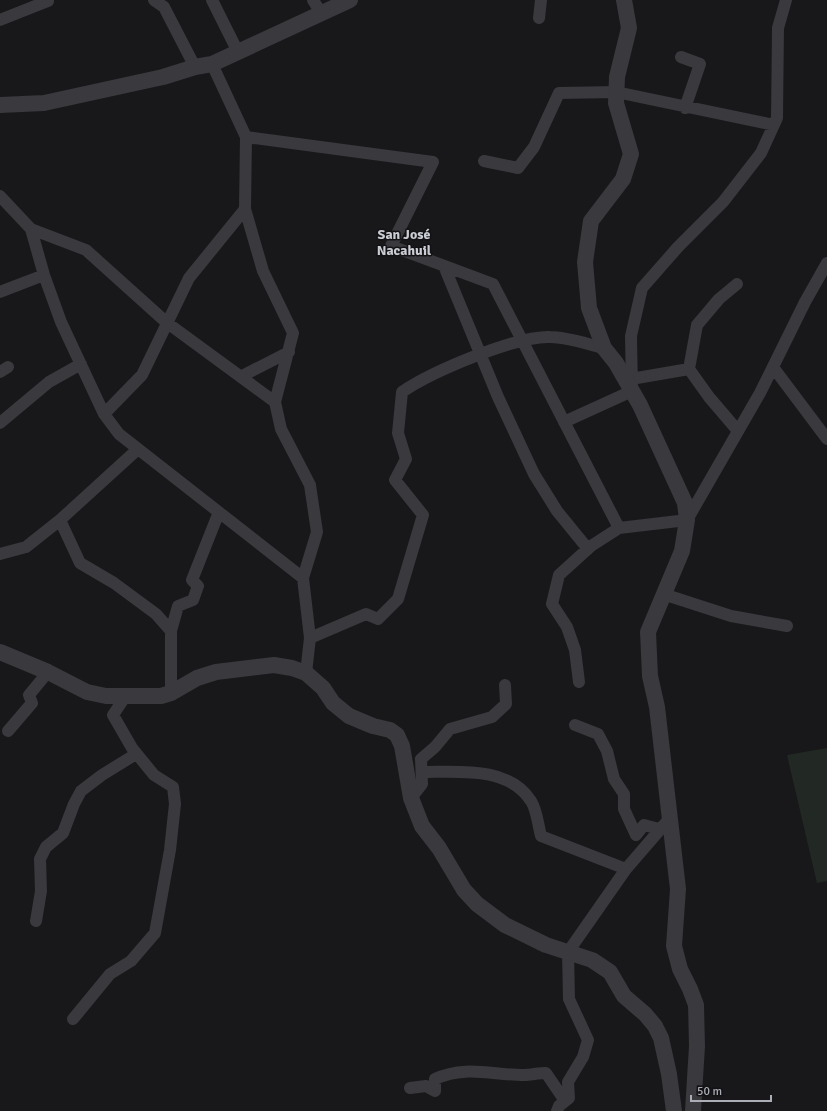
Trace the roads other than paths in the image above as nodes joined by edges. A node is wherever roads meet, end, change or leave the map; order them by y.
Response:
1 (154, 0) edge
2 (212, 0) edge
3 (350, 0) edge
4 (541, 0) edge
5 (624, 0) edge
6 (786, 0) edge
7 (48, 1) edge
8 (317, 7) edge
9 (539, 18) dead end
10 (0, 20) edge
11 (238, 52) junction
12 (681, 57) dead end
13 (212, 64) junction
14 (195, 67) junction
15 (616, 92) junction
16 (0, 105) edge
17 (685, 108) junction
18 (774, 125) junction
19 (246, 137) junction
20 (484, 161) dead end
21 (0, 196) edge
22 (245, 209) junction
23 (31, 229) junction
24 (827, 263) edge
25 (444, 266) junction
26 (44, 276) junction
27 (824, 279) edge
28 (737, 284) dead end
29 (0, 292) edge
30 (166, 322) junction
31 (522, 340) junction
32 (604, 348) junction
33 (289, 352) junction
34 (480, 356) junction
35 (81, 364) junction
36 (773, 367) junction
37 (689, 369) junction
38 (242, 376) junction
39 (632, 385) junction
40 (275, 402) junction
41 (104, 414) junction
42 (0, 422) edge
43 (564, 422) junction
44 (738, 431) junction
45 (827, 440) edge
46 (138, 449) junction
47 (219, 512) junction
48 (60, 520) junction
49 (687, 520) junction
50 (619, 528) junction
51 (588, 549) junction
52 (0, 554) edge
53 (303, 578) junction
54 (663, 594) junction
55 (787, 626) dead end
56 (171, 631) junction
57 (310, 638) junction
58 (0, 652) edge
59 (48, 672) junction
60 (306, 673) junction
61 (579, 682) dead end
62 (505, 685) dead end
63 (171, 693) junction
64 (125, 697) junction
65 (575, 725) dead end
66 (8, 731) dead end
67 (136, 754) junction
68 (422, 772) junction
69 (411, 798) junction
70 (664, 823) junction
71 (626, 869) junction
72 (36, 921) dead end
73 (568, 952) junction
74 (73, 1019) dead end
75 (546, 1073) junction
76 (568, 1082) junction
77 (410, 1088) dead end
78 (565, 1101) junction
79 (557, 1111) edge
80 (674, 1111) edge
81 (693, 1111) edge

1 - 14 street
2 - 11 street
3 - 8 street
4 - 9 street
5 - 15 street
6 - 18 street
7 - 10 street
8 - 11 street
11 - 13 street
12 - 17 street
13 - 14 street
13 - 19 street
14 - 16 street
15 - 17 street
15 - 20 street
15 - 32 street
17 - 18 street
18 - 39 street
19 - 22 street
19 - 25 street
21 - 23 street
22 - 30 street
22 - 33 street
23 - 26 street
23 - 30 street
24 - 27 street
25 - 31 street
25 - 34 street
26 - 29 street
26 - 35 street
27 - 36 street
28 - 37 street
30 - 38 street
30 - 41 street
31 - 32 street
31 - 34 street
31 - 43 street
32 - 39 street
33 - 38 street
33 - 40 street
34 - 51 street
34 - 57 street
35 - 41 street
35 - 42 street
36 - 44 street
36 - 45 street
37 - 39 street
37 - 44 street
38 - 40 street
39 - 43 street
39 - 49 street
40 - 53 street
41 - 46 street
43 - 50 street
44 - 49 street
46 - 47 street
46 - 48 street
47 - 53 street
47 - 56 street
48 - 52 street
48 - 56 street
49 - 50 street
49 - 54 street
50 - 51 street
51 - 61 street
53 - 57 street
54 - 55 street
54 - 70 street
56 - 63 street
57 - 60 street
58 - 59 street
59 - 64 street
59 - 66 street
60 - 63 street
60 - 69 street
62 - 68 street
63 - 64 street
64 - 67 street
65 - 70 street
67 - 72 street
67 - 74 street
68 - 69 street
68 - 71 street
69 - 73 street
70 - 71 street
70 - 81 street
71 - 73 street
73 - 76 street
73 - 80 street
75 - 76 street
75 - 77 street
75 - 78 street
76 - 78 street
78 - 79 street

